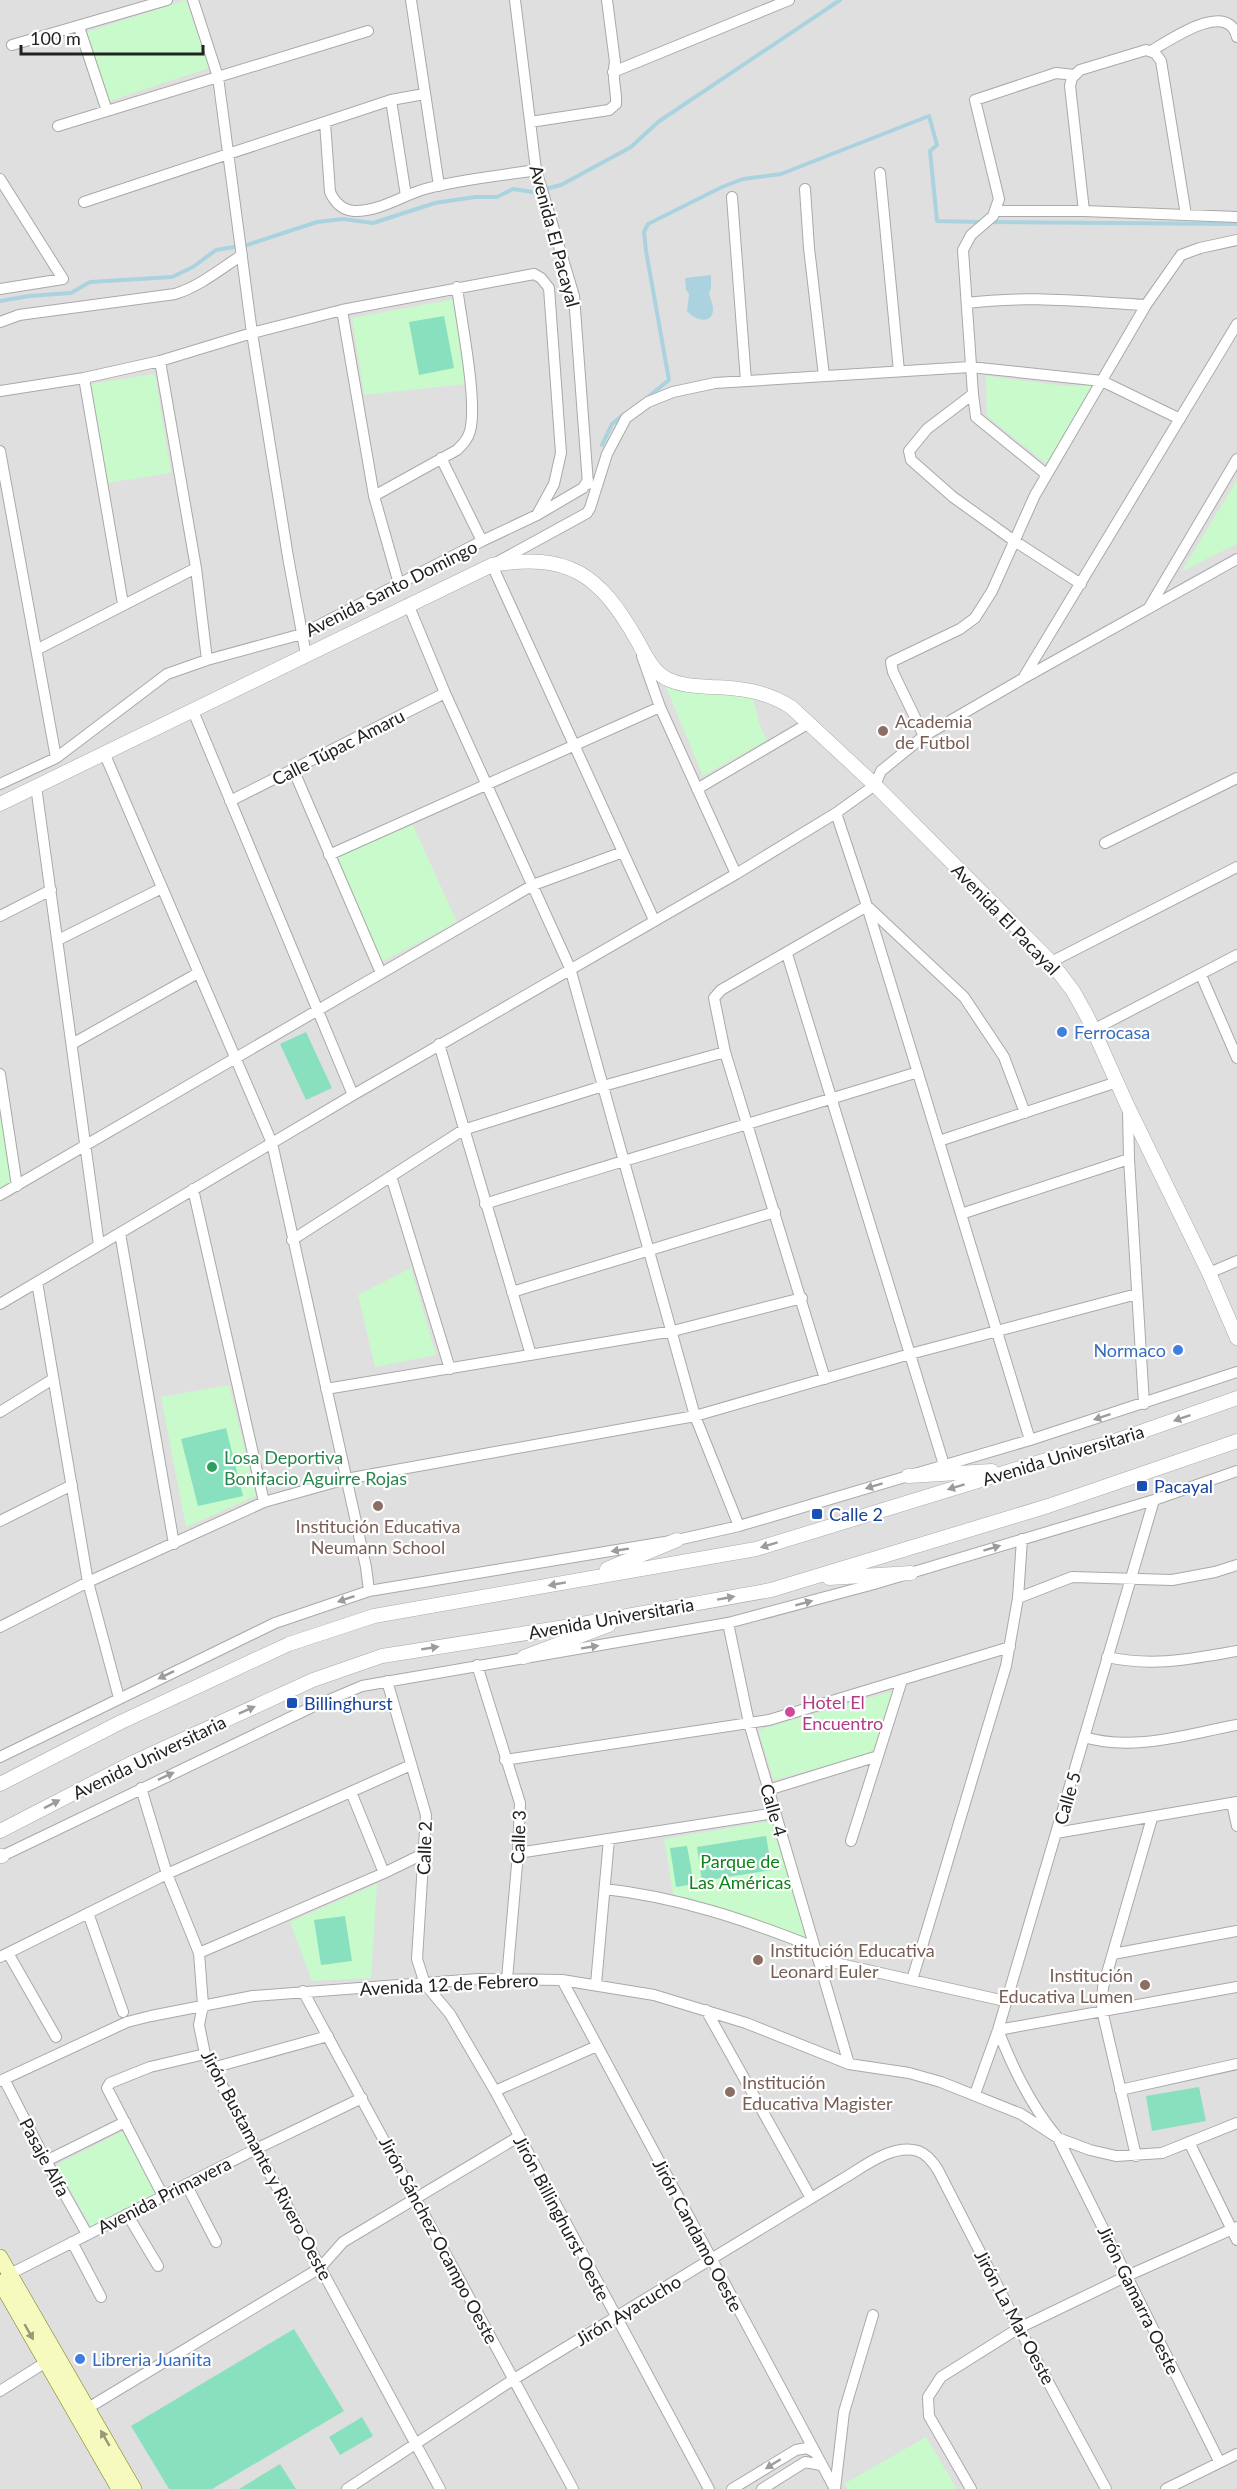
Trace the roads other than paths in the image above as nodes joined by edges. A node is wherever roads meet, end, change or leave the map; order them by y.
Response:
1 (167, 0) edge
2 (193, 0) edge
3 (411, 0) edge
4 (515, 0) edge
5 (608, 0) edge
6 (789, 0) edge
7 (132, 5) edge
8 (79, 27) junction
9 (369, 31) dead end
10 (1237, 37) edge
11 (12, 45) dead end
12 (1151, 51) junction
13 (612, 72) junction
14 (1074, 75) junction
15 (218, 76) junction
16 (424, 94) junction
17 (391, 100) junction
18 (107, 111) junction
19 (325, 122) junction
20 (530, 122) junction
21 (58, 126) dead end
22 (230, 154) junction
23 (536, 170) junction
24 (880, 173) dead end
25 (0, 179) edge
26 (439, 186) junction
27 (805, 189) dead end
28 (406, 196) junction
29 (732, 197) dead end
30 (84, 202) dead end
31 (996, 211) junction
32 (1084, 211) junction
33 (1186, 215) junction
34 (1237, 217) edge
35 (1237, 240) edge
36 (242, 255) junction
37 (457, 287) junction
38 (0, 289) edge
39 (967, 303) junction
40 (1146, 305) junction
41 (342, 310) junction
42 (0, 322) edge
43 (1237, 324) edge
44 (252, 333) junction
45 (160, 361) junction
46 (970, 368) junction
47 (899, 371) junction
48 (825, 376) junction
49 (84, 378) junction
50 (746, 381) junction
51 (1101, 381) junction
52 (0, 392) edge
53 (973, 394) junction
54 (1179, 419) junction
55 (0, 451) edge
56 (441, 458) junction
57 (1237, 459) edge
58 (1046, 474) junction
59 (588, 480) junction
60 (374, 496) junction
61 (590, 508) junction
62 (537, 515) junction
63 (1012, 540) junction
64 (482, 541) junction
65 (1237, 559) edge
66 (492, 565) junction
67 (196, 568) junction
68 (399, 584) junction
69 (1080, 584) junction
70 (123, 604) junction
71 (408, 604) junction
72 (1149, 608) junction
73 (302, 634) junction
74 (636, 638) junction
75 (38, 649) junction
76 (306, 655) junction
77 (207, 660) junction
78 (1024, 678) junction
79 (445, 693) junction
80 (660, 707) junction
81 (193, 711) junction
82 (809, 723) junction
83 (924, 736) junction
84 (574, 745) junction
85 (105, 755) junction
86 (56, 758) junction
87 (293, 770) junction
88 (1237, 778) edge
89 (0, 784) edge
90 (486, 784) junction
91 (874, 785) junction
92 (36, 786) junction
93 (697, 789) junction
94 (230, 801) junction
95 (0, 804) edge
96 (836, 813) junction
97 (1105, 843) dead end
98 (623, 852) junction
99 (329, 855) junction
100 (1237, 867) edge
101 (736, 874) junction
102 (533, 885) junction
103 (162, 888) junction
104 (51, 890) junction
105 (867, 906) junction
106 (0, 916) edge
107 (654, 920) junction
108 (58, 940) junction
109 (787, 954) junction
110 (1237, 955) edge
111 (1051, 962) junction
112 (570, 968) junction
113 (198, 972) junction
114 (381, 974) junction
115 (1201, 975) junction
116 (317, 1011) junction
117 (1093, 1030) junction
118 (72, 1044) junction
119 (439, 1044) junction
120 (725, 1052) junction
121 (235, 1058) junction
122 (1237, 1058) edge
123 (918, 1072) junction
124 (0, 1074) edge
125 (1117, 1082) junction
126 (603, 1086) junction
127 (353, 1095) junction
128 (832, 1099) junction
129 (1128, 1107) junction
130 (1025, 1113) junction
131 (747, 1125) junction
132 (464, 1130) junction
133 (939, 1141) junction
134 (272, 1143) junction
135 (86, 1145) junction
136 (624, 1159) junction
137 (1129, 1159) junction
138 (391, 1176) junction
139 (17, 1186) junction
140 (193, 1189) junction
141 (0, 1196) edge
142 (485, 1204) junction
143 (775, 1212) junction
144 (961, 1214) junction
145 (120, 1233) junction
146 (292, 1240) junction
147 (99, 1245) junction
148 (650, 1250) junction
149 (1237, 1261) edge
150 (1209, 1273) junction
151 (37, 1282) junction
152 (512, 1292) junction
153 (1137, 1294) junction
154 (802, 1298) junction
155 (0, 1304) edge
156 (673, 1331) junction
157 (997, 1331) junction
158 (1237, 1338) edge
159 (910, 1354) junction
160 (531, 1355) junction
161 (450, 1369) junction
162 (1237, 1372) edge
163 (825, 1378) junction
164 (53, 1379) junction
165 (326, 1389) junction
166 (1237, 1398) edge
167 (1143, 1404) junction
168 (0, 1412) edge
169 (695, 1416) junction
170 (1030, 1440) junction
171 (1237, 1441) edge
172 (944, 1465) junction
173 (1015, 1469) junction
174 (1237, 1471) edge
175 (908, 1476) junction
176 (346, 1479) junction
177 (72, 1485) junction
178 (1154, 1500) junction
179 (264, 1502) junction
180 (0, 1521) edge
181 (739, 1526) junction
182 (1022, 1539) junction
183 (677, 1540) junction
184 (174, 1544) junction
185 (1237, 1565) edge
186 (911, 1573) junction
187 (1130, 1578) junction
188 (806, 1579) junction
189 (582, 1580) junction
190 (88, 1582) junction
191 (369, 1591) junction
192 (1018, 1598) junction
193 (641, 1613) junction
194 (728, 1623) junction
195 (0, 1627) edge
196 (1010, 1647) junction
197 (1237, 1652) edge
198 (524, 1657) junction
199 (1107, 1658) junction
200 (477, 1665) junction
201 (902, 1680) junction
202 (387, 1681) junction
203 (119, 1698) junction
204 (749, 1723) junction
205 (1237, 1725) edge
206 (1084, 1737) junction
207 (878, 1756) junction
208 (0, 1757) edge
209 (506, 1760) junction
210 (411, 1765) junction
211 (0, 1784) edge
212 (141, 1788) junction
213 (768, 1790) junction
214 (351, 1792) junction
215 (1235, 1802) edge
216 (775, 1813) junction
217 (1152, 1818) junction
218 (1237, 1826) edge
219 (0, 1831) edge
220 (1056, 1833) junction
221 (609, 1839) junction
222 (851, 1841) dead end
223 (425, 1853) junction
224 (518, 1853) junction
225 (1, 1856) edge
226 (384, 1873) junction
227 (167, 1874) junction
228 (605, 1889) junction
229 (88, 1913) junction
230 (1237, 1931) edge
231 (814, 1947) junction
232 (199, 1953) junction
233 (1113, 1954) junction
234 (4, 1955) edge
235 (818, 1959) junction
236 (507, 1979) junction
237 (562, 1980) junction
238 (912, 1980) junction
239 (425, 1984) junction
240 (596, 1984) junction
241 (1237, 1987) edge
242 (303, 1991) junction
243 (1005, 2001) junction
244 (203, 2005) junction
245 (706, 2010) junction
246 (1102, 2010) junction
247 (123, 2012) dead end
248 (998, 2030) junction
249 (328, 2036) junction
250 (56, 2037) dead end
251 (597, 2046) junction
252 (205, 2054) junction
253 (849, 2064) junction
254 (1237, 2064) edge
255 (212, 2068) junction
256 (2, 2080) edge
257 (1120, 2090) junction
258 (495, 2091) junction
259 (975, 2094) junction
260 (362, 2098) junction
261 (125, 2122) junction
262 (1237, 2123) edge
263 (518, 2137) junction
264 (1058, 2138) junction
265 (1189, 2142) junction
266 (256, 2149) junction
267 (918, 2151) joint
268 (1136, 2156) junction
269 (45, 2162) junction
270 (186, 2184) junction
271 (163, 2196) junction
272 (416, 2196) junction
273 (811, 2198) junction
274 (127, 2214) junction
275 (1234, 2228) edge
276 (87, 2234) junction
277 (1237, 2240) edge
278 (72, 2242) junction
279 (216, 2242) dead end
280 (0, 2257) edge
281 (711, 2260) junction
282 (158, 2266) dead end
283 (320, 2268) junction
284 (1127, 2276) junction
285 (3, 2278) edge
286 (101, 2297) dead end
287 (873, 2315) dead end
288 (615, 2318) junction
289 (1019, 2328) junction
290 (46, 2362) junction
291 (514, 2379) junction
292 (0, 2391) edge
293 (82, 2412) junction
294 (417, 2445) junction
295 (814, 2452) junction
296 (1237, 2454) edge
297 (1219, 2461) junction
298 (821, 2465) junction
299 (119, 2489) edge
300 (134, 2489) edge
301 (347, 2489) edge
302 (440, 2489) edge
303 (573, 2489) edge
304 (709, 2489) edge
305 (732, 2489) edge
306 (762, 2489) edge
307 (835, 2489) edge
308 (971, 2489) edge
309 (1106, 2489) edge
310 (1166, 2489) edge

1 - 7 street
2 - 15 street
3 - 16 street
4 - 20 street, Avenida El Pacayal
5 - 13 street
6 - 13 street
7 - 8 street
8 - 11 street
8 - 18 street
9 - 15 street
10 - 12 street
12 - 14 street
12 - 33 street
13 - 20 street
14 - 31 street
14 - 32 street
15 - 18 street
15 - 22 street
16 - 17 street
16 - 26 street
17 - 19 street
17 - 28 street
18 - 21 street
19 - 22 street
19 - 28 street
20 - 23 street, Avenida El Pacayal
22 - 30 street
22 - 36 street
23 - 26 street
23 - 59 street, Avenida El Pacayal
24 - 47 street
25 - 38 street
26 - 28 street
27 - 48 street
29 - 50 street
31 - 32 street
31 - 39 street
32 - 33 street
33 - 34 street
35 - 40 street
36 - 42 street
36 - 44 street
37 - 41 street
37 - 56 street
37 - 62 street
39 - 40 street
39 - 46 street
40 - 51 street
41 - 44 street
41 - 60 street
43 - 54 street
44 - 45 street
44 - 73 street
45 - 49 street
45 - 67 street
46 - 47 street
46 - 51 street
46 - 53 street
47 - 48 street
48 - 50 street
49 - 52 street
49 - 70 street
50 - 61 street
51 - 54 street
51 - 58 street
53 - 58 street
53 - 63 street
54 - 69 street
55 - 75 street
56 - 60 street
56 - 64 street
57 - 72 street
58 - 63 street
59 - 61 street, Avenida El Pacayal
59 - 62 street, Avenida Santo Domingo
60 - 68 street
61 - 66 street, Avenida Santo Domingo
62 - 64 street, Avenida Santo Domingo
63 - 69 street
63 - 83 street
64 - 68 street, Avenida Santo Domingo
65 - 72 street
66 - 71 street, Avenida Santo Domingo
66 - 74 street, Avenida Santo Domingo
66 - 84 street
67 - 70 street
67 - 77 street
68 - 73 street, Avenida Santo Domingo
69 - 78 street
70 - 75 street
71 - 76 street, Avenida Santo Domingo
71 - 79 street
72 - 78 street
73 - 76 street
73 - 77 street, Avenida Santo Domingo
74 - 80 street
74 - 82 street, Avenida El Pacayal
75 - 86 street
76 - 81 street, Avenida Santo Domingo
77 - 86 street, Avenida Santo Domingo
78 - 83 street
79 - 87 street, Calle Túpac Amaru
79 - 90 street
80 - 84 street
80 - 93 street
81 - 85 street, Avenida Santo Domingo
81 - 94 street
82 - 91 street, Avenida El Pacayal
82 - 93 street
83 - 91 street
84 - 90 street
84 - 98 street
85 - 92 street, Avenida Santo Domingo
85 - 103 street
86 - 89 street, Avenida Santo Domingo
87 - 94 street, Calle Túpac Amaru
87 - 99 street
88 - 97 street
90 - 99 street
90 - 102 street
91 - 96 street
91 - 111 street, Avenida El Pacayal
92 - 95 street, Avenida Santo Domingo
92 - 104 street
93 - 101 street
94 - 116 street
96 - 101 street
96 - 105 street
98 - 102 street
98 - 107 street
99 - 114 street
100 - 111 street
101 - 107 street
102 - 112 street
102 - 114 street
103 - 108 street
103 - 113 street
104 - 106 street
104 - 108 street
105 - 109 street
105 - 123 street
105 - 130 street
107 - 112 street
108 - 118 street
109 - 120 street
109 - 128 street
110 - 115 street
111 - 117 street, Avenida El Pacayal
112 - 119 street
112 - 126 street
113 - 118 street
113 - 121 street
114 - 116 street
115 - 117 street
115 - 122 street
116 - 121 street
116 - 127 street
117 - 125 street, Avenida El Pacayal
118 - 135 street
119 - 127 street
119 - 132 street
120 - 126 street
120 - 131 street
121 - 134 street
121 - 135 street
123 - 128 street
123 - 133 street
124 - 139 street
125 - 129 street, Avenida El Pacayal
125 - 130 street
126 - 132 street
126 - 136 street
127 - 134 street
128 - 131 street
128 - 159 street
129 - 137 street
129 - 150 street, Avenida El Pacayal
130 - 133 street
131 - 136 street
131 - 143 street
132 - 138 street
132 - 142 street
133 - 144 street
134 - 140 street
134 - 146 street
135 - 139 street
135 - 147 street
136 - 142 street
136 - 148 street
137 - 144 street
137 - 153 street
138 - 146 street
138 - 161 street
139 - 141 street
140 - 145 street
140 - 179 street
142 - 152 street
143 - 148 street
143 - 154 street
144 - 157 street
145 - 147 street
145 - 184 street
146 - 165 street
147 - 151 street
148 - 152 street
148 - 156 street
149 - 150 street
150 - 158 street, Avenida El Pacayal
151 - 155 street
151 - 164 street
152 - 160 street
153 - 157 street
153 - 167 street
154 - 156 street
154 - 163 street
156 - 160 street
156 - 169 street
157 - 159 street
157 - 170 street
159 - 163 street
159 - 172 street
160 - 161 street
161 - 165 street
162 - 167 street
163 - 169 street
164 - 168 street
164 - 177 street
165 - 176 street
166 -> 173 street, Avenida Universitaria
167 -> 170 street
169 - 176 street
169 - 181 street
170 - 172 street
171 - 188 street, Avenida Universitaria
172 - 175 street
173 - 175 street
173 -> 189 street, Avenida Universitaria
174 - 178 street, Avenida Universitaria
175 -> 181 street
176 - 179 street
176 - 191 street
177 - 180 street
177 - 190 street
178 - 182 street, Avenida Universitaria
178 - 187 street, Calle 5
179 - 184 street
181 - 183 street
186 -> 182 street, Avenida Universitaria
182 - 192 street
183 - 189 street
183 -> 191 street
184 - 190 street
185 - 187 street
186 - 188 street
194 -> 186 street, Avenida Universitaria
187 - 192 street
187 - 199 street, Calle 5
193 -> 188 street, Avenida Universitaria
189 -> 211 street, Avenida Universitaria
190 - 195 street
190 - 203 street
191 -> 203 street
192 - 196 street
193 - 198 street
219 -> 193 street, Avenida Universitaria
198 -> 194 street, Avenida Universitaria
194 - 204 street, Calle 4
196 - 201 street
196 - 238 street
197 - 199 street
198 - 200 street, Avenida Universitaria
199 - 206 street, Calle 5
200 - 202 street, Avenida Universitaria
200 - 209 street, Calle 3
201 - 204 street
201 - 207 street
202 - 210 street, Calle 2
212 -> 202 street, Avenida Universitaria
203 - 208 street
204 - 209 street
204 - 213 street, Calle 4
205 - 206 street
206 - 220 street, Calle 5
207 - 213 street
207 - 222 street
209 - 224 street, Calle 3
210 - 214 street
210 - 223 street, Calle 2
212 - 225 street, Avenida Universitaria
212 - 227 street, Jirón Bustamante y Rivero Oeste
213 - 216 street, Calle 4
214 - 226 street
214 - 227 street
215 - 217 street
215 - 218 street
216 - 221 street
216 - 231 street, Calle 4
217 - 220 street
217 - 233 street
220 - 243 street, Calle 5
221 - 224 street
221 - 228 street
223 - 226 street
223 - 239 street, Calle 2
224 - 236 street, Calle 3
226 - 232 street
227 - 229 street
227 - 232 street, Jirón Bustamante y Rivero Oeste
228 - 231 street
228 - 240 street
229 - 234 street
229 - 247 street
230 - 233 street
231 - 235 street, Calle 4
232 - 244 street, Jirón Bustamante y Rivero Oeste
233 - 246 street
234 - 250 street
235 - 238 street
235 - 253 street, Calle 4
236 - 237 street, Avenida 12 de Febrero
236 - 239 street, Avenida 12 de Febrero
237 - 240 street, Avenida 12 de Febrero
237 - 251 street, Jirón Candamo Oeste
238 - 243 street
239 - 242 street, Avenida 12 de Febrero
239 - 258 street, Jirón Billinghurst Oeste
240 - 245 street, Avenida 12 de Febrero
241 - 246 street
242 - 244 street, Avenida 12 de Febrero
242 - 249 street, Jirón Sánchez Ocampo Oeste
243 - 248 street, Calle 5
244 - 252 street, Jirón Bustamante y Rivero Oeste
244 - 256 street, Avenida 12 de Febrero
245 - 253 street, Avenida 12 de Febrero
245 - 273 street
246 - 248 street
246 - 257 street
248 - 259 street, Calle 5
248 - 264 street, Jirón Gamarra Oeste
249 - 255 street
249 - 260 street, Jirón Sánchez Ocampo Oeste
251 - 258 street
251 - 281 street, Jirón Candamo Oeste
252 - 255 street, Jirón Bustamante y Rivero Oeste
252 - 261 street
253 - 259 street, Avenida 12 de Febrero
254 - 257 street
255 - 266 street, Jirón Bustamante y Rivero Oeste
256 - 269 street, Pasaje Alfa
257 - 268 street
258 - 263 street, Jirón Billinghurst Oeste
259 - 264 street, Avenida 12 de Febrero
260 - 266 street, Avenida Primavera
260 - 272 street, Jirón Sánchez Ocampo Oeste
261 - 269 street
261 - 271 street
262 - 265 street, Avenida 12 de Febrero
263 - 272 street
263 - 288 street, Jirón Billinghurst Oeste
264 - 268 street, Avenida 12 de Febrero
264 - 284 street, Jirón Gamarra Oeste
265 - 268 street, Avenida 12 de Febrero
265 - 275 street
266 - 270 street, Avenida Primavera
266 - 283 street, Jirón Bustamante y Rivero Oeste
267 - 273 street, Jirón Ayacucho
267 - 289 street, Jirón La Mar Oeste
269 - 276 street, Pasaje Alfa
270 - 271 street, Avenida Primavera
270 - 279 street
271 - 274 street, Avenida Primavera
272 - 283 street
272 - 291 street, Jirón Sánchez Ocampo Oeste
273 - 281 street, Jirón Ayacucho
274 - 276 street, Avenida Primavera
274 - 282 street
275 - 277 street
275 - 284 street
276 - 278 street, Avenida Primavera
278 - 285 street, Avenida Primavera
278 - 286 street
280 - 285 main road
281 - 288 street, Jirón Ayacucho
281 - 295 street, Jirón Candamo Oeste
283 - 293 street
283 - 294 street, Jirón Bustamante y Rivero Oeste
284 - 289 street
284 - 297 street, Jirón Gamarra Oeste
285 -> 290 main road
285 - 293 main road
287 - 307 street
288 - 291 street, Jirón Ayacucho
288 - 304 street, Jirón Billinghurst Oeste
289 - 308 street
289 - 309 street, Jirón La Mar Oeste
290 - 292 street
290 - 293 main road
291 - 294 street, Jirón Ayacucho
291 - 303 street, Jirón Sánchez Ocampo Oeste
293 - 299 main road
300 -> 293 main road
294 - 301 street, Jirón Ayacucho
294 - 302 street, Jirón Bustamante y Rivero Oeste
295 - 298 street, Jirón Candamo Oeste
295 -> 305 street
296 - 297 street
297 - 310 street
298 - 306 street
298 - 307 street, Jirón Candamo Oeste

